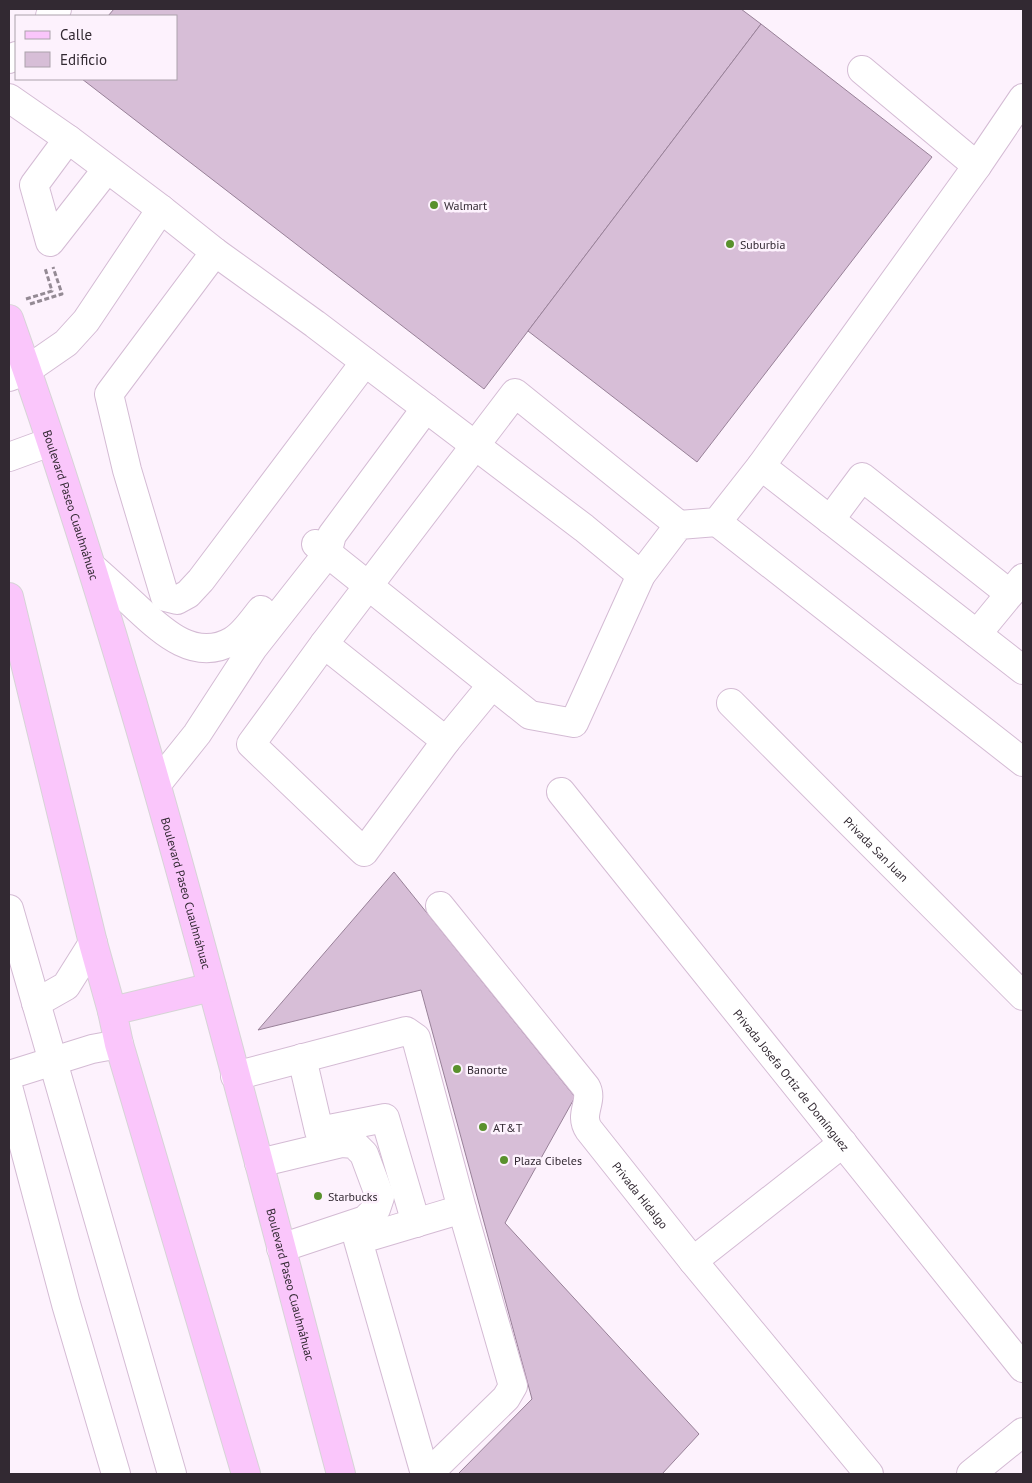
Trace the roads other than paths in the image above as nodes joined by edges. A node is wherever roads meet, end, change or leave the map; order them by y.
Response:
1 (862, 70) dead end
2 (9, 98) edge
3 (1023, 98) edge
4 (68, 139) junction
5 (977, 166) junction
6 (107, 168) junction
7 (161, 209) junction
8 (215, 252) junction
9 (18, 309) edge
10 (365, 362) junction
11 (18, 373) edge
12 (426, 408) junction
13 (50, 442) junction
14 (476, 446) junction
15 (9, 457) edge
16 (760, 466) junction
17 (830, 520) junction
18 (717, 522) junction
19 (679, 525) junction
20 (325, 544) junction
21 (92, 567) junction
22 (641, 575) junction
23 (368, 586) junction
24 (1017, 586) edge
25 (9, 597) edge
26 (977, 634) junction
27 (324, 644) junction
28 (1023, 670) edge
29 (492, 684) junction
30 (731, 703) dead end
31 (446, 741) junction
32 (1023, 762) edge
33 (156, 784) junction
34 (561, 792) dead end
35 (440, 906) dead end
36 (9, 909) edge
37 (93, 944) junction
38 (212, 987) junction
39 (1023, 996) edge
40 (36, 1003) junction
41 (112, 1011) junction
42 (119, 1044) junction
43 (302, 1058) junction
44 (52, 1061) junction
45 (9, 1075) edge
46 (235, 1076) junction
47 (9, 1090) edge
48 (843, 1143) junction
49 (259, 1163) junction
50 (462, 1208) junction
51 (416, 1223) junction
52 (281, 1248) junction
53 (693, 1261) junction
54 (1023, 1368) edge
55 (1023, 1432) edge
56 (116, 1474) edge
57 (172, 1474) edge
58 (246, 1474) edge
59 (341, 1474) edge
60 (426, 1474) edge
61 (869, 1474) edge
62 (971, 1474) edge

1 - 5 street
2 - 4 street
3 - 5 street
4 - 6 street
4 - 6 street
5 - 16 street
6 - 7 street
7 - 8 street
7 - 11 street
8 - 10 street
8 - 10 street
9 - 11 main road, Boulevard Paseo Cuauhnáhuac
10 - 12 street
11 - 13 main road, Boulevard Paseo Cuauhnáhuac
12 - 14 street
12 - 20 street
13 - 15 street
13 - 21 main road, Boulevard Paseo Cuauhnáhuac
14 - 19 street
14 - 22 street
14 - 23 street
16 - 17 street
16 - 18 street
17 - 24 street
17 - 26 street
18 - 19 street
18 - 32 street
19 - 22 street
20 - 21 street
20 - 23 street
20 - 33 street
21 - 33 main road, Boulevard Paseo Cuauhnáhuac
22 - 29 street
23 - 27 street
23 - 29 street
24 - 26 street
25 - 37 main road
26 - 28 street
27 - 31 street
27 - 31 street
29 - 31 street
30 - 39 street, Privada San Juan
33 - 38 main road, Boulevard Paseo Cuauhnáhuac
34 - 48 street, Privada Josefa Ortiz de Domínguez
35 - 53 street, Privada Hidalgo
36 - 40 street
37 - 40 street
37 - 41 main road
38 - 41 main road
38 - 46 main road, Boulevard Paseo Cuauhnáhuac
40 - 44 street
41 - 42 main road
42 - 44 street
42 - 58 main road
43 - 46 street
43 - 50 street
43 - 51 street
44 - 45 street
44 - 57 street
46 - 49 main road, Boulevard Paseo Cuauhnáhuac
47 - 56 street
48 - 53 street
48 - 54 street, Privada Josefa Ortiz de Domínguez
49 - 52 main road, Boulevard Paseo Cuauhnáhuac
49 - 52 street
50 - 51 street
50 - 60 street
51 - 60 street
52 - 59 main road, Boulevard Paseo Cuauhnáhuac
53 - 61 street, Privada Hidalgo
55 - 62 street

